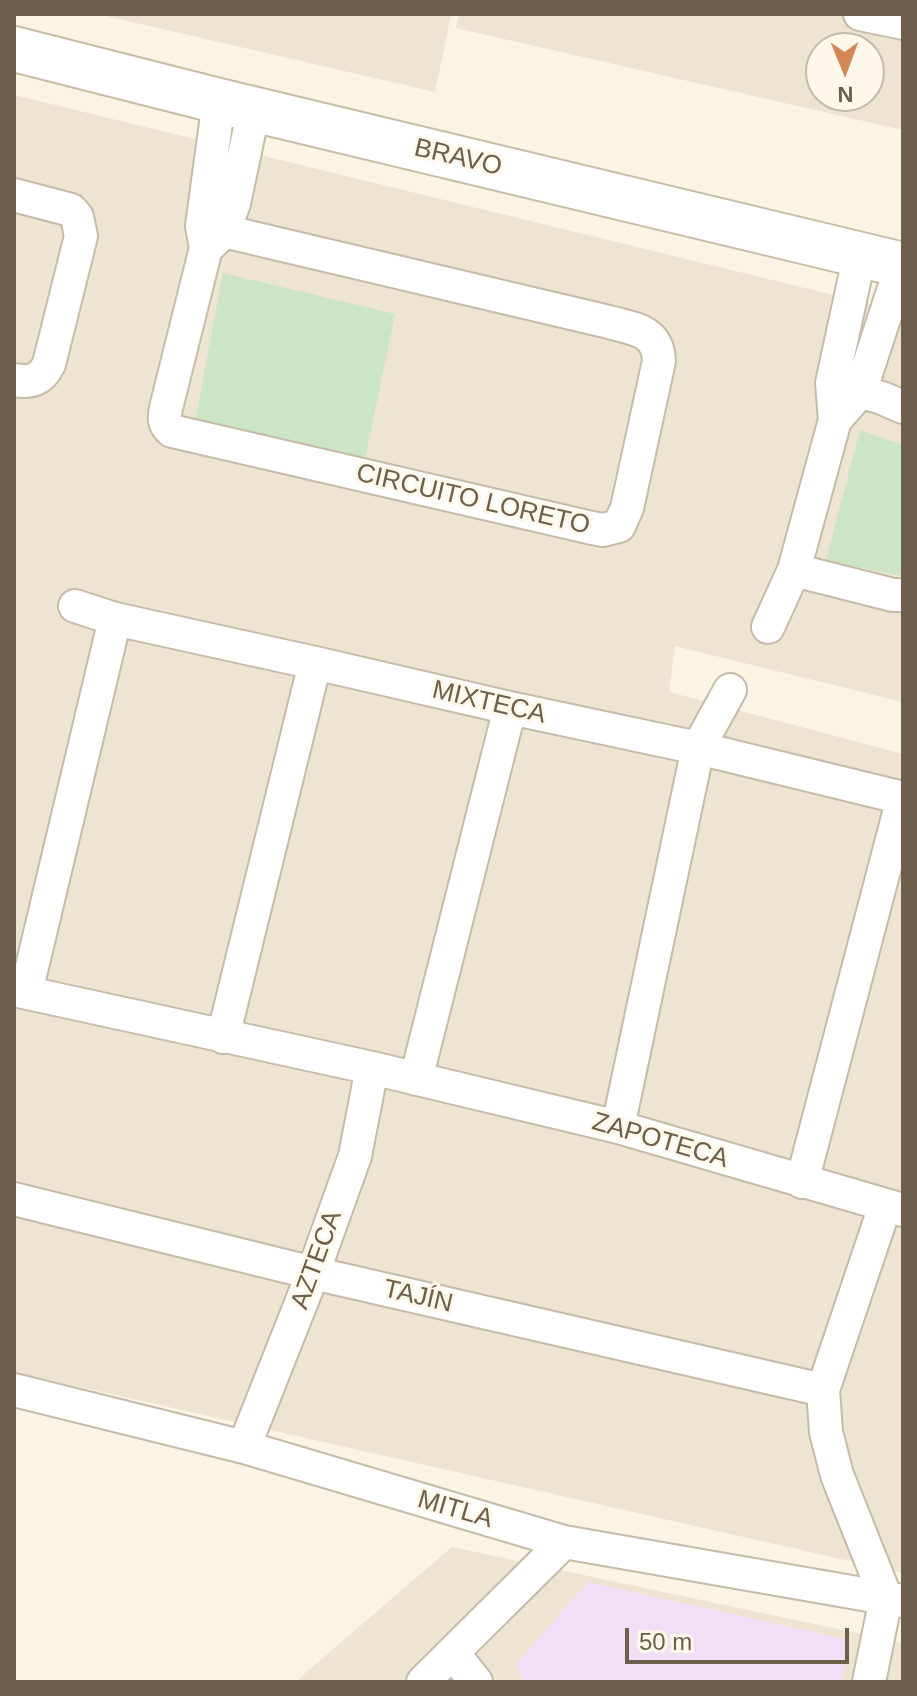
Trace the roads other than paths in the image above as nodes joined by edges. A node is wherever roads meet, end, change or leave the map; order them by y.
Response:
1 (860, 14) edge
2 (903, 23) edge
3 (14, 49) edge
4 (236, 105) junction
5 (14, 195) edge
6 (211, 235) junction
7 (860, 254) junction
8 (903, 264) edge
9 (25, 379) edge
10 (846, 387) junction
11 (903, 407) edge
12 (794, 570) junction
13 (903, 595) edge
14 (75, 606) dead end
15 (115, 619) junction
16 (768, 627) dead end
17 (315, 663) junction
18 (730, 690) dead end
19 (510, 708) junction
20 (698, 748) junction
21 (903, 798) edge
22 (20, 991) edge
23 (223, 1037) junction
24 (372, 1068) junction
25 (416, 1079) junction
26 (618, 1127) junction
27 (802, 1182) junction
28 (14, 1199) edge
29 (894, 1208) edge
30 (313, 1273) junction
31 (14, 1390) edge
32 (823, 1390) junction
33 (244, 1447) junction
34 (564, 1542) junction
35 (894, 1600) edge
36 (453, 1653) junction
37 (423, 1682) edge
38 (476, 1682) edge
39 (869, 1682) edge

1 - 2 street
3 - 4 main road, BRAVO
4 - 6 street
4 - 7 main road, BRAVO
5 - 9 street
6 - 6 street, CIRCUITO LORETO
7 - 8 main road, BRAVO
7 - 10 street
8 - 10 street
10 - 11 street
10 - 12 street
12 - 13 street
12 - 16 street
14 - 15 street, MIXTECA
15 - 17 street, MIXTECA
15 - 22 street
17 - 19 street, MIXTECA
17 - 23 street
18 - 20 street
19 - 20 street, MIXTECA
19 - 25 street
20 - 21 street, MIXTECA
20 - 26 street
21 - 27 street
22 - 23 street, ZAPOTECA
23 - 24 street, ZAPOTECA
24 - 25 street, ZAPOTECA
24 - 30 street, AZTECA
25 - 26 street, ZAPOTECA
26 - 27 street, ZAPOTECA
27 - 29 street, ZAPOTECA
28 - 30 street, TAJÍN
29 - 32 street
30 - 32 street, TAJÍN
30 - 33 street, AZTECA
31 - 33 street, MITLA
32 - 35 street
33 - 34 street, MITLA
34 - 35 street, MITLA
34 - 36 street
35 - 39 street
36 - 37 street
36 - 38 street

